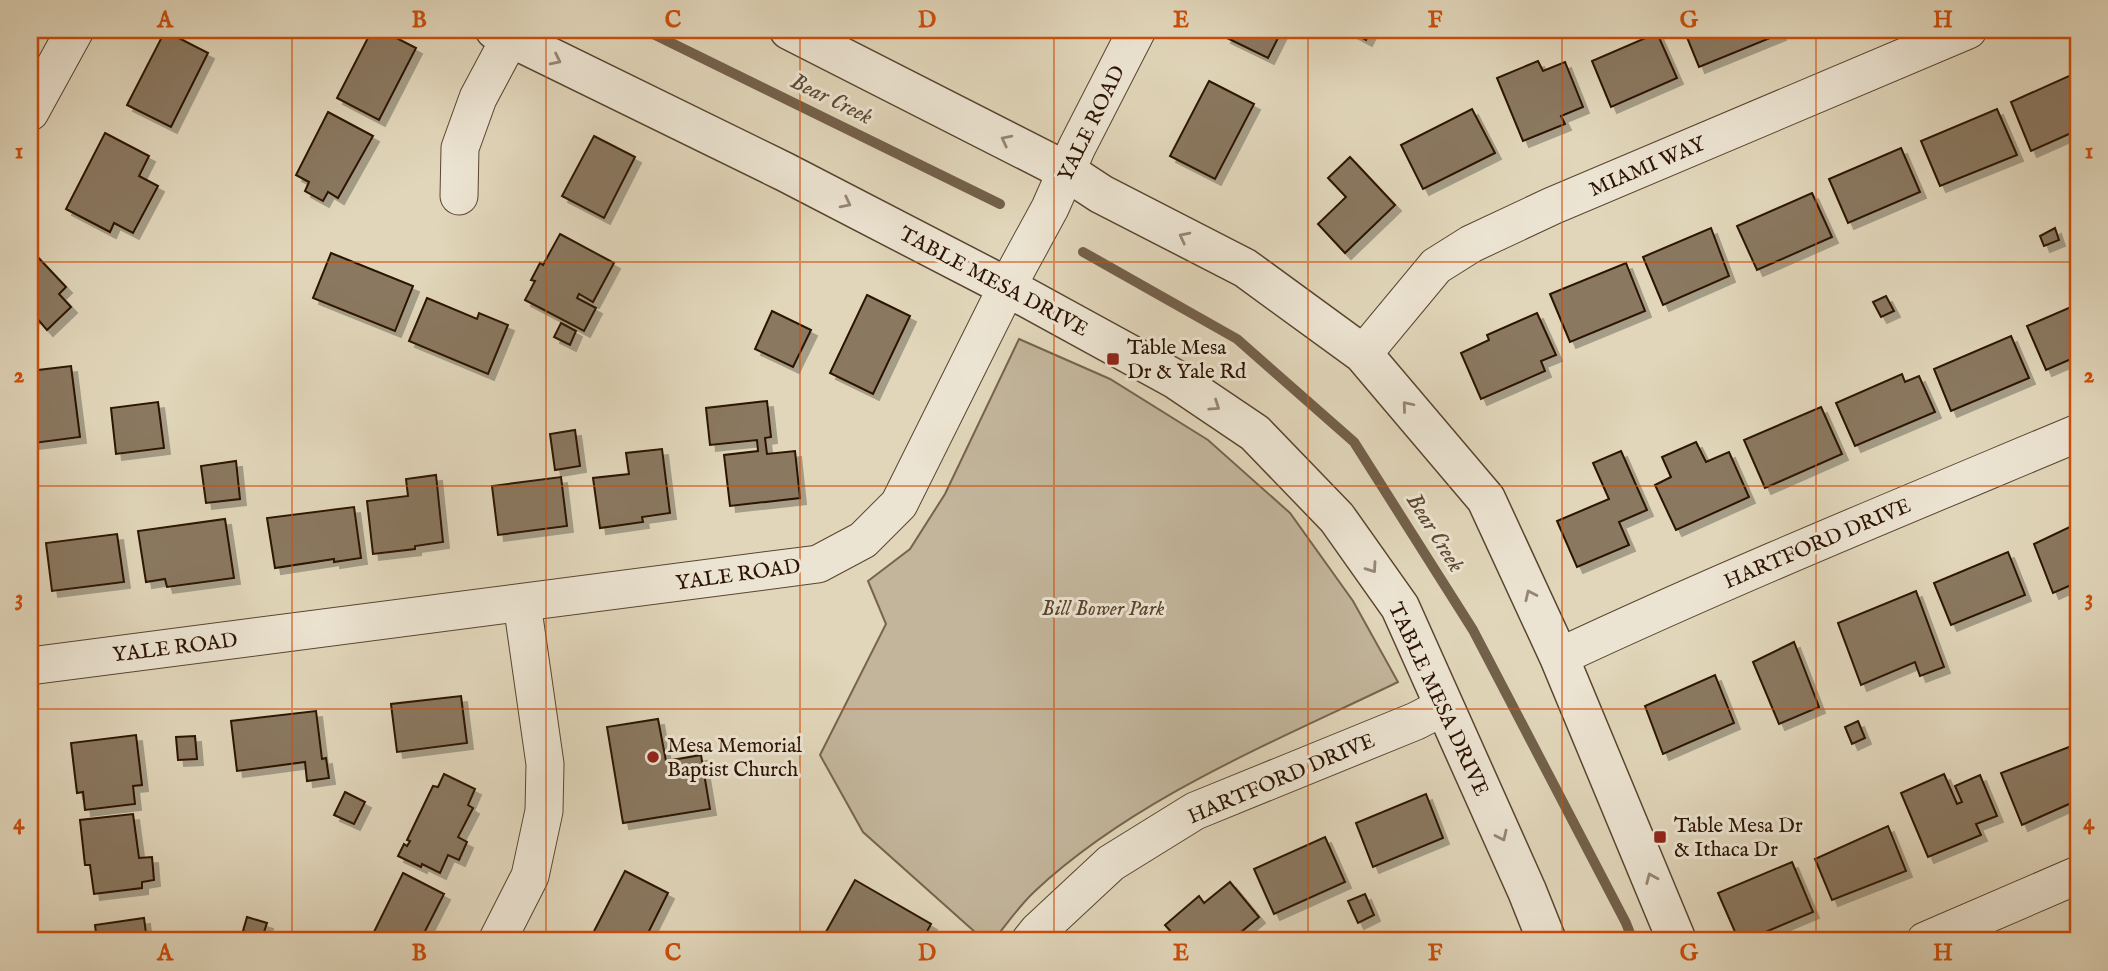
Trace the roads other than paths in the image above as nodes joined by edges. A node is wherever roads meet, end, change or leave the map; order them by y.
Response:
1 (75, 30) edge
2 (789, 30) edge
3 (1137, 30) edge
4 (1968, 30) edge
5 (502, 34) edge
6 (30, 112) edge
7 (1066, 171) junction
8 (459, 196) dead end
9 (1007, 287) junction
10 (1363, 354) junction
11 (2078, 433) edge
12 (522, 603) junction
13 (1559, 657) junction
14 (30, 666) edge
15 (1443, 707) junction
16 (2078, 875) edge
17 (497, 941) edge
18 (1030, 941) edge
19 (1547, 941) edge
20 (1677, 941) edge
21 (1925, 941) edge

1 - 6 street
7 -> 2 street
3 - 7 street, YALE ROAD
4 - 10 street, MIAMI WAY
5 - 8 street
5 -> 9 street, TABLE MESA DRIVE
7 - 9 street, YALE ROAD
10 -> 7 street
9 - 12 street, YALE ROAD
9 -> 15 street, TABLE MESA DRIVE
13 -> 10 street
11 - 13 street, HARTFORD DRIVE
12 - 14 street, YALE ROAD
12 - 17 street
20 -> 13 street
15 - 18 street, HARTFORD DRIVE
15 -> 19 street, TABLE MESA DRIVE
16 - 21 street

